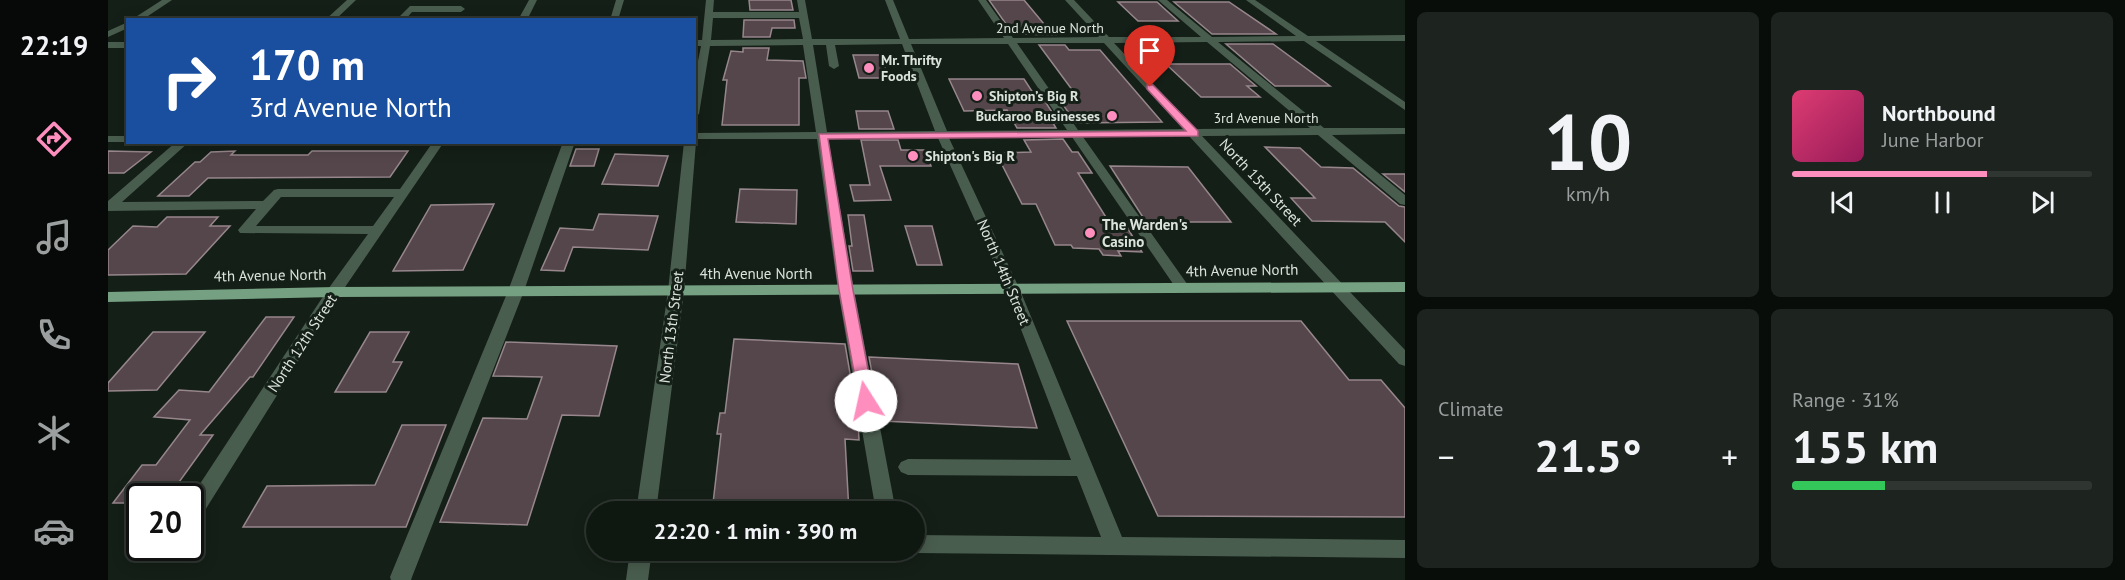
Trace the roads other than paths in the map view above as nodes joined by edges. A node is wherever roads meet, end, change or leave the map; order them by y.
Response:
1 (168, 0) edge
2 (352, 0) edge
3 (418, 0) edge
4 (534, 0) edge
5 (620, 0) edge
6 (710, 0) edge
7 (801, 0) edge
8 (889, 0) edge
9 (982, 0) edge
10 (1069, 0) edge
11 (1162, 0) edge
12 (1250, 0) edge
13 (410, 9) junction
14 (709, 15) junction
15 (803, 15) junction
16 (138, 18) edge
17 (330, 18) edge
18 (402, 18) edge
19 (453, 18) edge
20 (523, 18) edge
21 (615, 18) edge
22 (126, 25) edge
23 (108, 34) edge
24 (1405, 38) edge
25 (1306, 39) junction
26 (1210, 40) junction
27 (1106, 41) junction
28 (830, 42) junction
29 (905, 42) junction
30 (1010, 42) junction
31 (696, 43) edge
32 (706, 43) junction
33 (807, 43) junction
34 (108, 45) edge
35 (126, 45) edge
36 (834, 66) dead end
37 (696, 102) edge
38 (1405, 107) edge
39 (1405, 131) edge
40 (1321, 133) junction
41 (1194, 134) junction
42 (1074, 135) junction
43 (696, 136) edge
44 (823, 136) junction
45 (943, 136) junction
46 (108, 139) edge
47 (126, 139) edge
48 (182, 144) edge
49 (438, 144) edge
50 (568, 144) edge
51 (690, 144) edge
52 (404, 193) junction
53 (1405, 201) edge
54 (109, 202) edge
55 (267, 205) junction
56 (378, 230) junction
57 (1337, 287) junction
58 (1405, 287) edge
59 (1183, 288) junction
60 (846, 290) junction
61 (1013, 290) junction
62 (516, 291) junction
63 (676, 291) junction
64 (334, 292) junction
65 (108, 297) edge
66 (1405, 360) edge
67 (908, 467) dead end
68 (1084, 468) junction
69 (204, 495) edge
70 (647, 501) edge
71 (884, 501) edge
72 (925, 544) edge
73 (1115, 546) junction
74 (1405, 549) edge
75 (640, 561) edge
76 (401, 577) dead end
77 (637, 580) edge

1 - 16 street
2 - 17 street
3 - 13 street
4 - 20 street
5 - 21 street
6 - 14 street
7 - 15 street
8 - 29 street, North 14th Street
9 - 30 street
10 - 27 street, North 15th Street
11 - 26 street
12 - 25 street
13 - 18 street
13 - 19 street
14 - 15 street
14 - 32 street
15 - 33 street
22 - 23 street
24 - 25 street, 2nd Avenue North
25 - 26 street, 2nd Avenue North
25 - 38 street
26 - 27 street, 2nd Avenue North
26 - 40 street
27 - 30 street, 2nd Avenue North
27 - 41 street, North 15th Street
28 - 29 street, 2nd Avenue North
28 - 33 street, 2nd Avenue North
28 - 36 street
29 - 30 street, 2nd Avenue North
29 - 45 street, North 14th Street
30 - 42 street
31 - 32 street, 2nd Avenue North
32 - 33 street, 2nd Avenue North
32 - 37 street
33 - 44 street
34 - 35 street
39 - 40 street, 3rd Avenue North
40 - 41 street, 3rd Avenue North
40 - 53 street
41 - 42 street, 3rd Avenue North
41 - 57 street, North 15th Street
42 - 45 street, 3rd Avenue North
42 - 59 street
43 - 44 street, 3rd Avenue North
44 - 45 street, 3rd Avenue North
44 - 60 street
45 - 61 street, North 14th Street
46 - 47 street
48 - 54 street
49 - 52 street, North 12th Street
50 - 62 street
51 - 63 street, North 13th Street
52 - 55 street
52 - 56 street, North 12th Street
54 - 55 street
55 - 56 street
56 - 64 street, North 12th Street
57 - 58 main road, 4th Avenue North
57 - 59 main road, 4th Avenue North
57 - 66 street, North 15th Street
59 - 61 main road, 4th Avenue North
60 - 61 main road, 4th Avenue North
60 - 63 main road, 4th Avenue North
60 - 71 street
61 - 68 street, North 14th Street
62 - 63 main road, 4th Avenue North
62 - 64 main road, 4th Avenue North
62 - 76 street
63 - 70 street, North 13th Street
64 - 65 main road, 4th Avenue North
64 - 69 street, North 12th Street
67 - 68 street
68 - 73 street, North 14th Street
72 - 73 street
73 - 74 street
75 - 77 street

